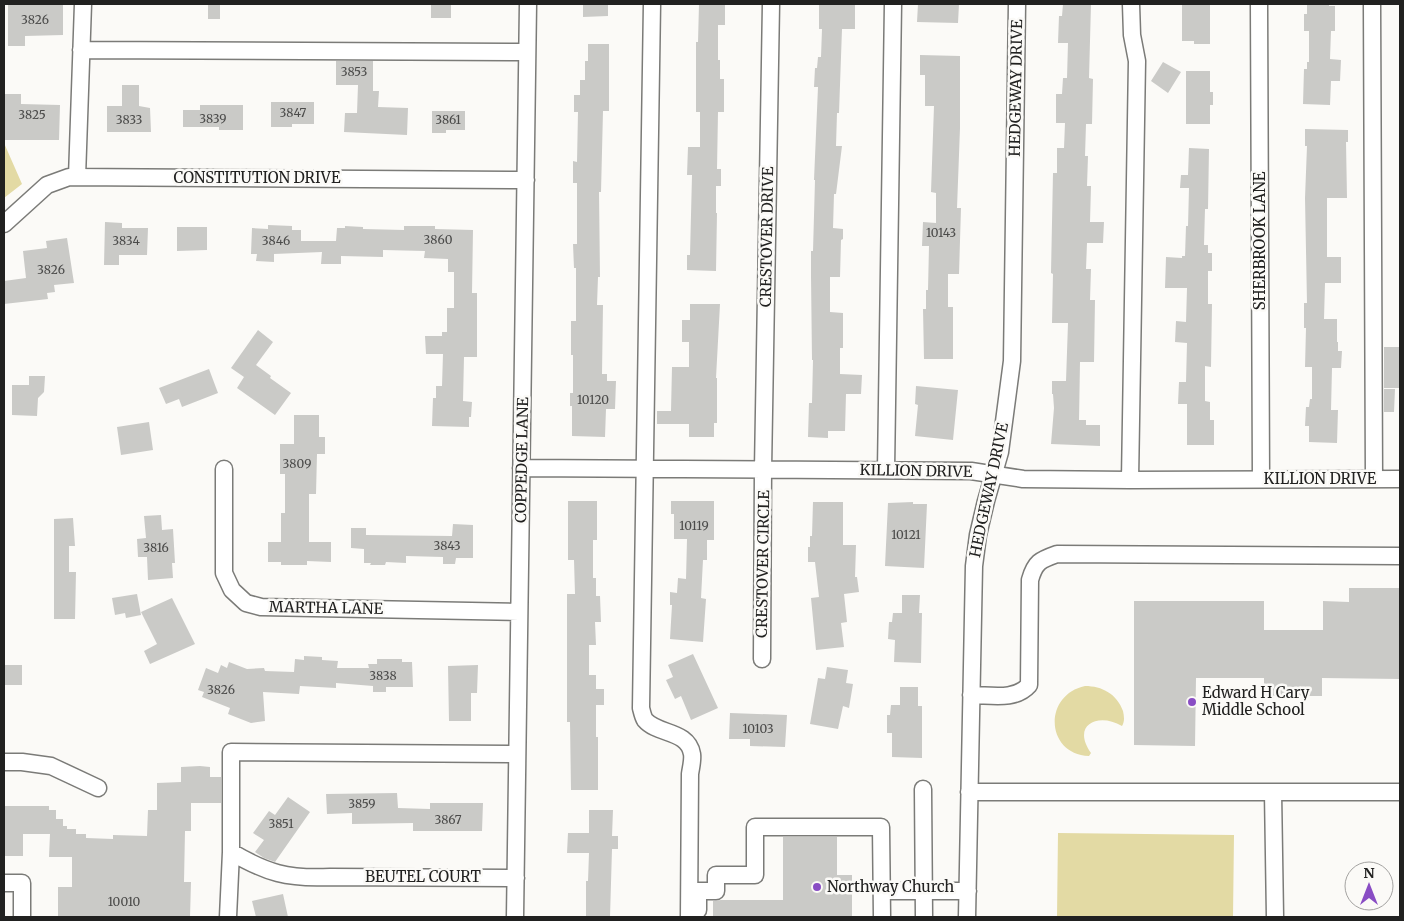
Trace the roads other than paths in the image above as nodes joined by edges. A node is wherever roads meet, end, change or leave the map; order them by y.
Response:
1 (83, 4) edge
2 (528, 4) edge
3 (652, 4) edge
4 (771, 4) edge
5 (893, 4) edge
6 (1017, 4) edge
7 (1131, 4) edge
8 (1259, 4) edge
9 (1372, 4) edge
10 (81, 50) junction
11 (527, 52) junction
12 (77, 177) junction
13 (526, 180) junction
14 (4, 224) edge
15 (521, 468) junction
16 (224, 469) dead end
17 (645, 469) junction
18 (764, 470) junction
19 (886, 470) junction
20 (994, 475) junction
21 (1261, 479) junction
22 (1374, 479) junction
23 (1400, 479) edge
24 (1130, 480) junction
25 (1400, 556) edge
26 (519, 612) junction
27 (762, 659) dead end
28 (971, 695) junction
29 (517, 754) junction
30 (4, 762) edge
31 (98, 788) dead end
32 (923, 789) dead end
33 (969, 792) junction
34 (1273, 792) junction
35 (1400, 792) edge
36 (231, 852) junction
37 (516, 878) junction
38 (4, 883) edge
39 (968, 890) junction
40 (882, 891) junction
41 (924, 891) junction
42 (22, 917) edge
43 (228, 917) edge
44 (515, 917) edge
45 (689, 917) edge
46 (698, 917) edge
47 (882, 917) edge
48 (924, 917) edge
49 (967, 917) edge
50 (1275, 917) edge

1 - 10 street
2 - 11 street, COPPEDGE LANE
3 - 17 street
4 - 18 street, CRESTOVER DRIVE
5 - 19 street
6 - 20 street, HEDGEWAY DRIVE
7 - 24 street
8 - 21 street, SHERBROOK LANE
9 - 22 street
10 - 11 street
10 - 12 street
11 - 13 street, COPPEDGE LANE
12 - 13 street, CONSTITUTION DRIVE
12 - 14 street, CONSTITUTION DRIVE
13 - 15 street, COPPEDGE LANE
15 - 17 street, KILLION DRIVE
15 - 26 street, COPPEDGE LANE
16 - 26 street, MARTHA LANE
17 - 18 street, KILLION DRIVE
17 - 45 street
18 - 19 street, KILLION DRIVE
18 - 27 street, CRESTOVER CIRCLE
19 - 20 street, KILLION DRIVE
20 - 24 street, KILLION DRIVE
20 - 28 street, HEDGEWAY DRIVE
21 - 22 street, KILLION DRIVE
21 - 24 street, KILLION DRIVE
22 - 23 street, KILLION DRIVE
25 - 28 street
26 - 29 street, COPPEDGE LANE
28 - 33 street, HEDGEWAY DRIVE
29 - 36 street
29 - 37 street, COPPEDGE LANE
30 - 31 street
32 - 41 street
33 - 34 street
33 - 39 street, HEDGEWAY DRIVE
34 - 35 street
34 - 50 street
36 - 37 street, BEUTEL COURT
36 - 43 street
37 - 44 street, COPPEDGE LANE
38 - 42 street
39 - 41 street
39 - 49 street, HEDGEWAY DRIVE
40 - 41 street
40 - 46 street
40 - 47 street
41 - 48 street

